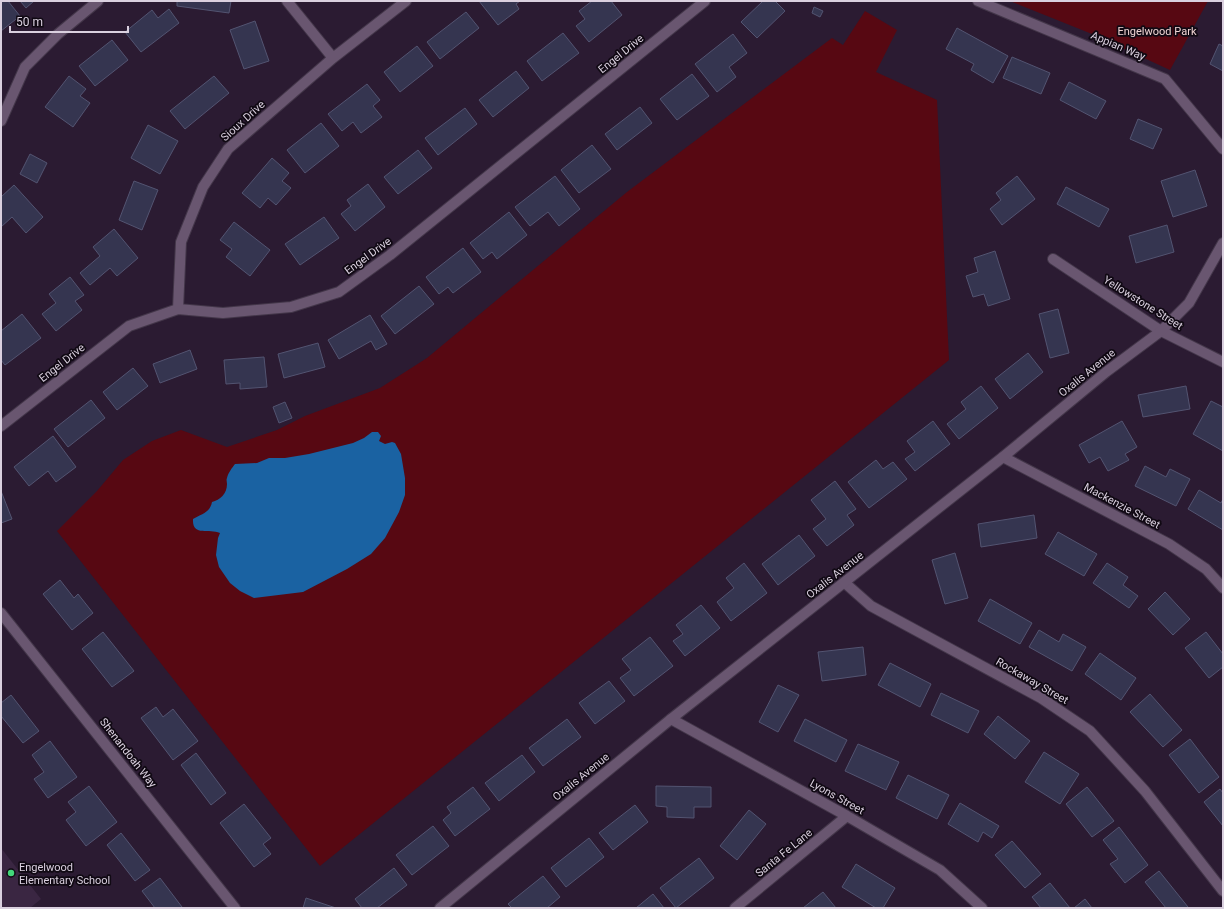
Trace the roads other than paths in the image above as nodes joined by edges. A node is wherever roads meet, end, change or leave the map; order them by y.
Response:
1 (98, 1) edge
2 (287, 1) edge
3 (406, 1) edge
4 (705, 1) edge
5 (978, 1) edge
6 (333, 58) junction
7 (1, 121) edge
8 (1223, 149) edge
9 (1223, 243) edge
10 (1052, 259) dead end
11 (178, 309) junction
12 (1161, 331) junction
13 (1223, 362) edge
14 (1, 426) edge
15 (1003, 457) junction
16 (845, 583) junction
17 (1223, 588) edge
18 (1, 614) edge
19 (671, 719) junction
20 (847, 816) junction
21 (1223, 891) edge
22 (235, 908) edge
23 (440, 908) edge
24 (735, 908) edge
25 (982, 908) edge

1 - 7 street
2 - 6 street
3 - 6 street, Sioux Drive
4 - 11 street, Engel Drive
5 - 8 street, Appian Way
6 - 11 street, Sioux Drive
9 - 12 street, Oxalis Avenue
10 - 12 street, Yellowstone Street
11 - 14 street, Engel Drive
12 - 13 street, Yellowstone Street
12 - 15 street, Oxalis Avenue
15 - 16 street, Oxalis Avenue
15 - 17 street, Mackenzie Street
16 - 19 street, Oxalis Avenue
16 - 21 street, Rockaway Street
18 - 22 street, Shenandoah Way
19 - 20 street, Lyons Street
19 - 23 street, Oxalis Avenue
20 - 24 street, Santa Fe Lane
20 - 25 street, Lyons Street

